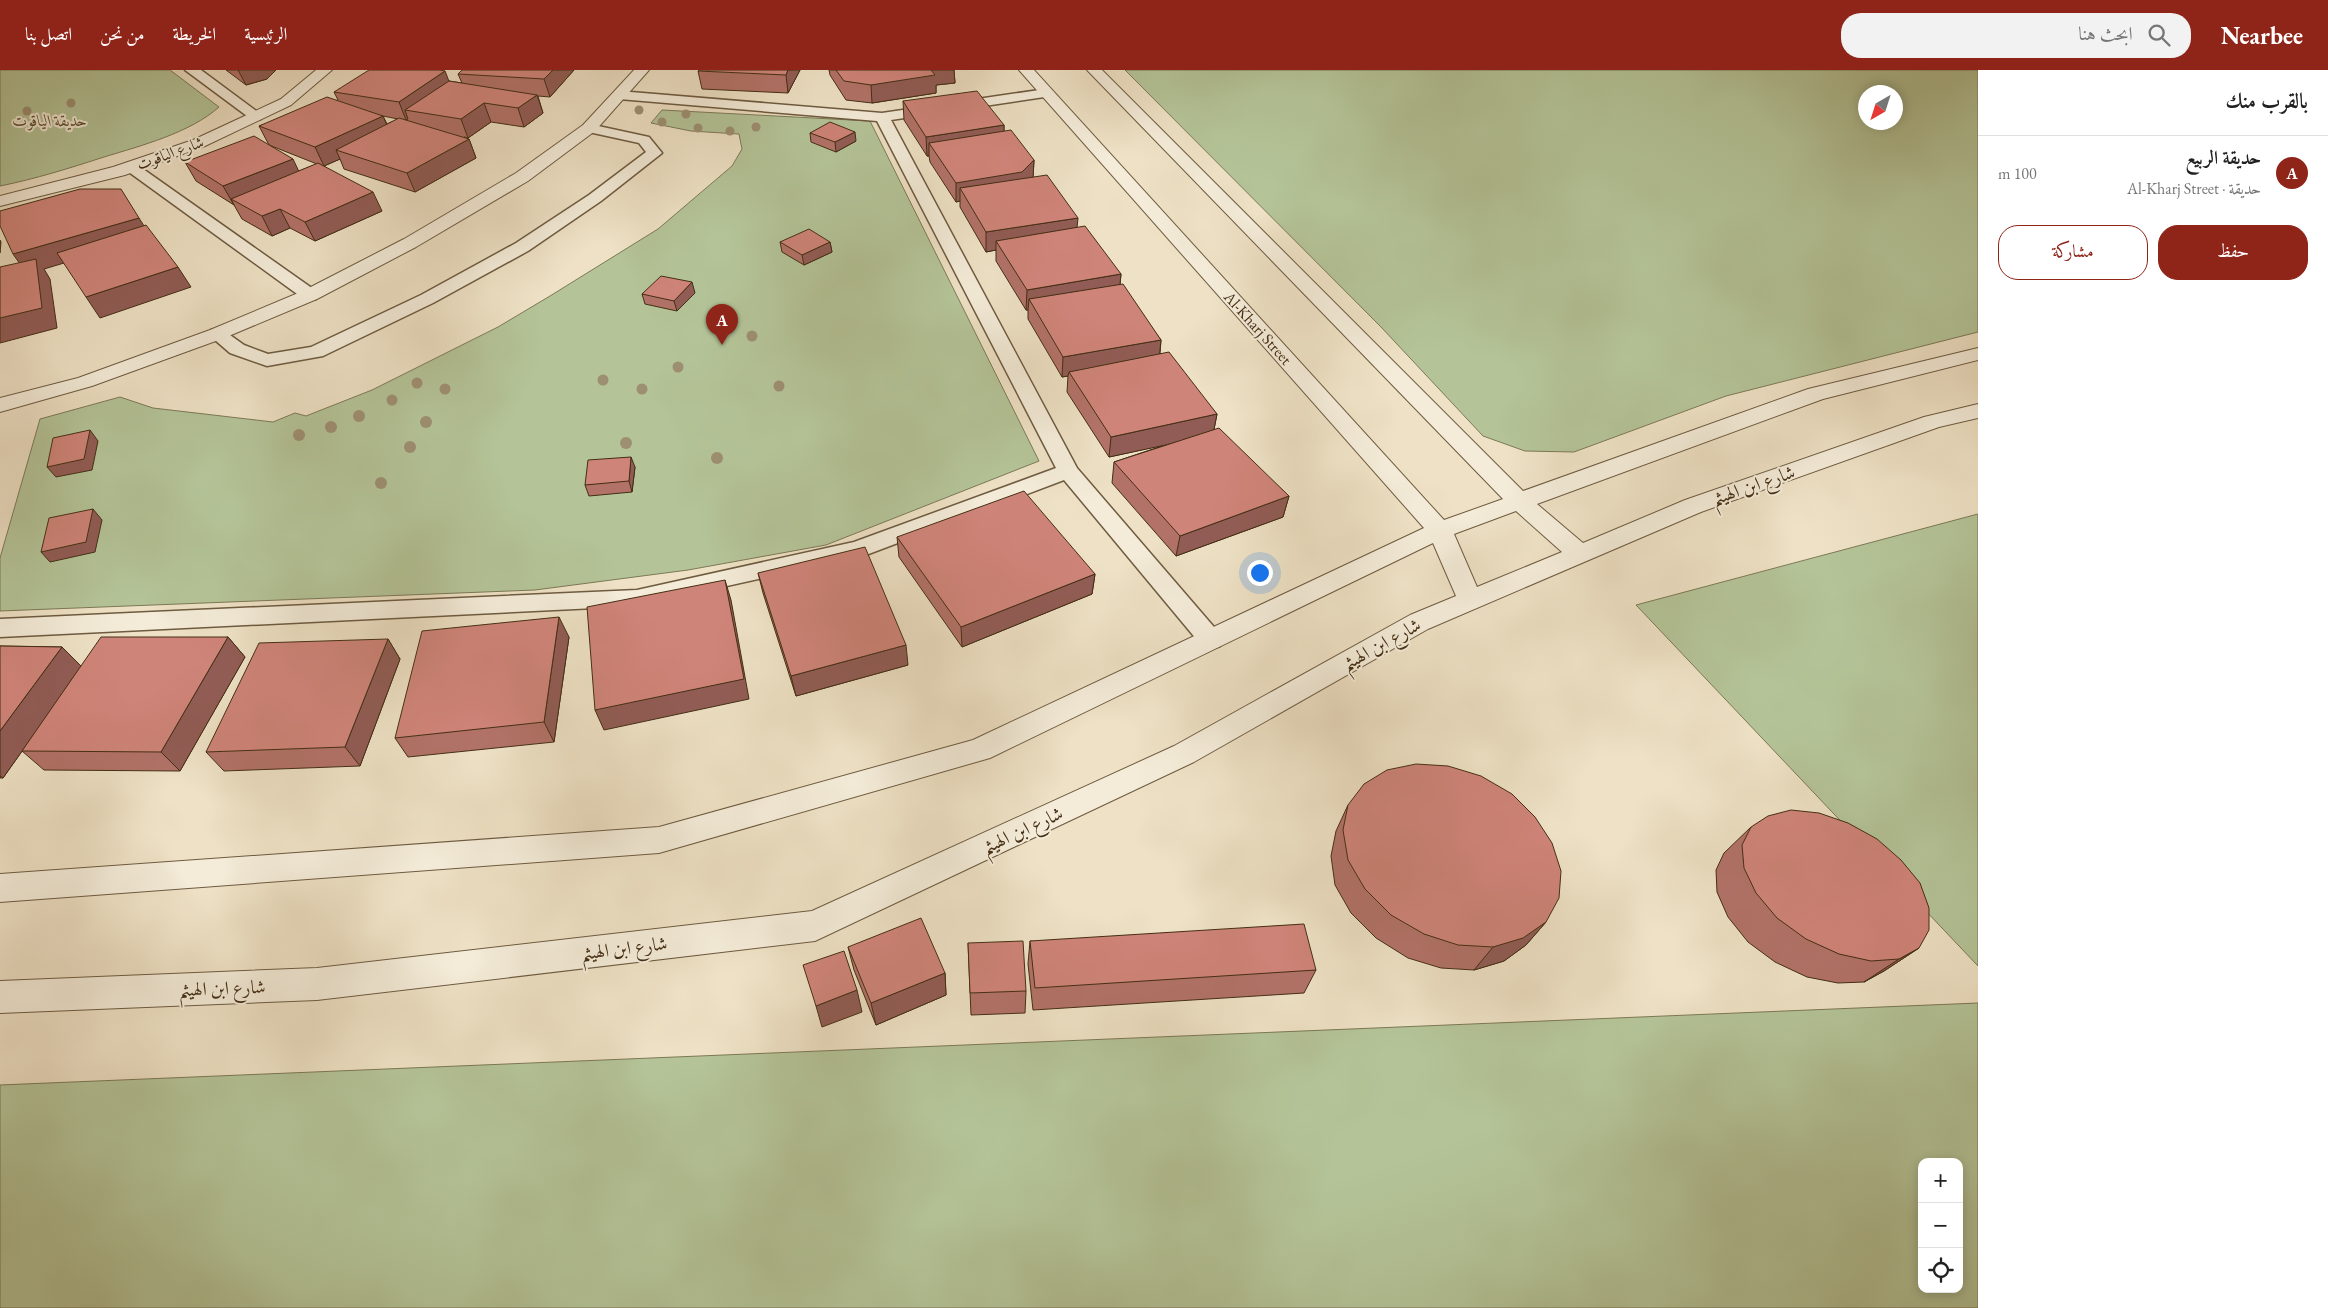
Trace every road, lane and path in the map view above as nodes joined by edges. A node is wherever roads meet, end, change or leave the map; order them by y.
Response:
1 (192, 70) edge
2 (325, 70) edge
3 (642, 70) edge
4 (1026, 70) edge
5 (1094, 70) edge
6 (1046, 93) junction
7 (619, 95) junction
8 (256, 116) junction
9 (882, 117) junction
10 (589, 128) junction
11 (131, 167) junction
12 (0, 202) edge
13 (310, 295) junction
14 (217, 334) junction
15 (1978, 354) edge
16 (0, 404) edge
17 (1978, 411) edge
18 (1068, 471) junction
19 (1519, 502) junction
20 (1440, 530) junction
21 (1580, 554) junction
22 (1470, 600) junction
23 (0, 628) edge
24 (1212, 640) junction
25 (0, 888) edge
26 (0, 997) edge

1 - 8 lane
2 - 8 street, شارع الياقوت
3 - 7 street
4 - 6 street, Al-Kharj Street
5 - 19 street
6 - 9 lane
6 - 20 street, Al-Kharj Street
7 - 9 lane
7 - 10 street
8 - 11 street, شارع الياقوت
9 - 18 lane
10 - 13 street
10 - 14 lane
11 - 12 street, شارع الياقوت
11 - 13 lane
13 - 14 street
14 - 16 street
15 - 19 street
17 - 21 street, شارع ابن الهيثم
18 - 23 lane
18 - 24 lane
19 - 20 street
19 - 21 street
20 - 22 street, Al-Kharj Street
20 - 24 street
21 - 22 street, شارع ابن الهيثم
22 - 26 street, شارع ابن الهيثم
24 - 25 street

